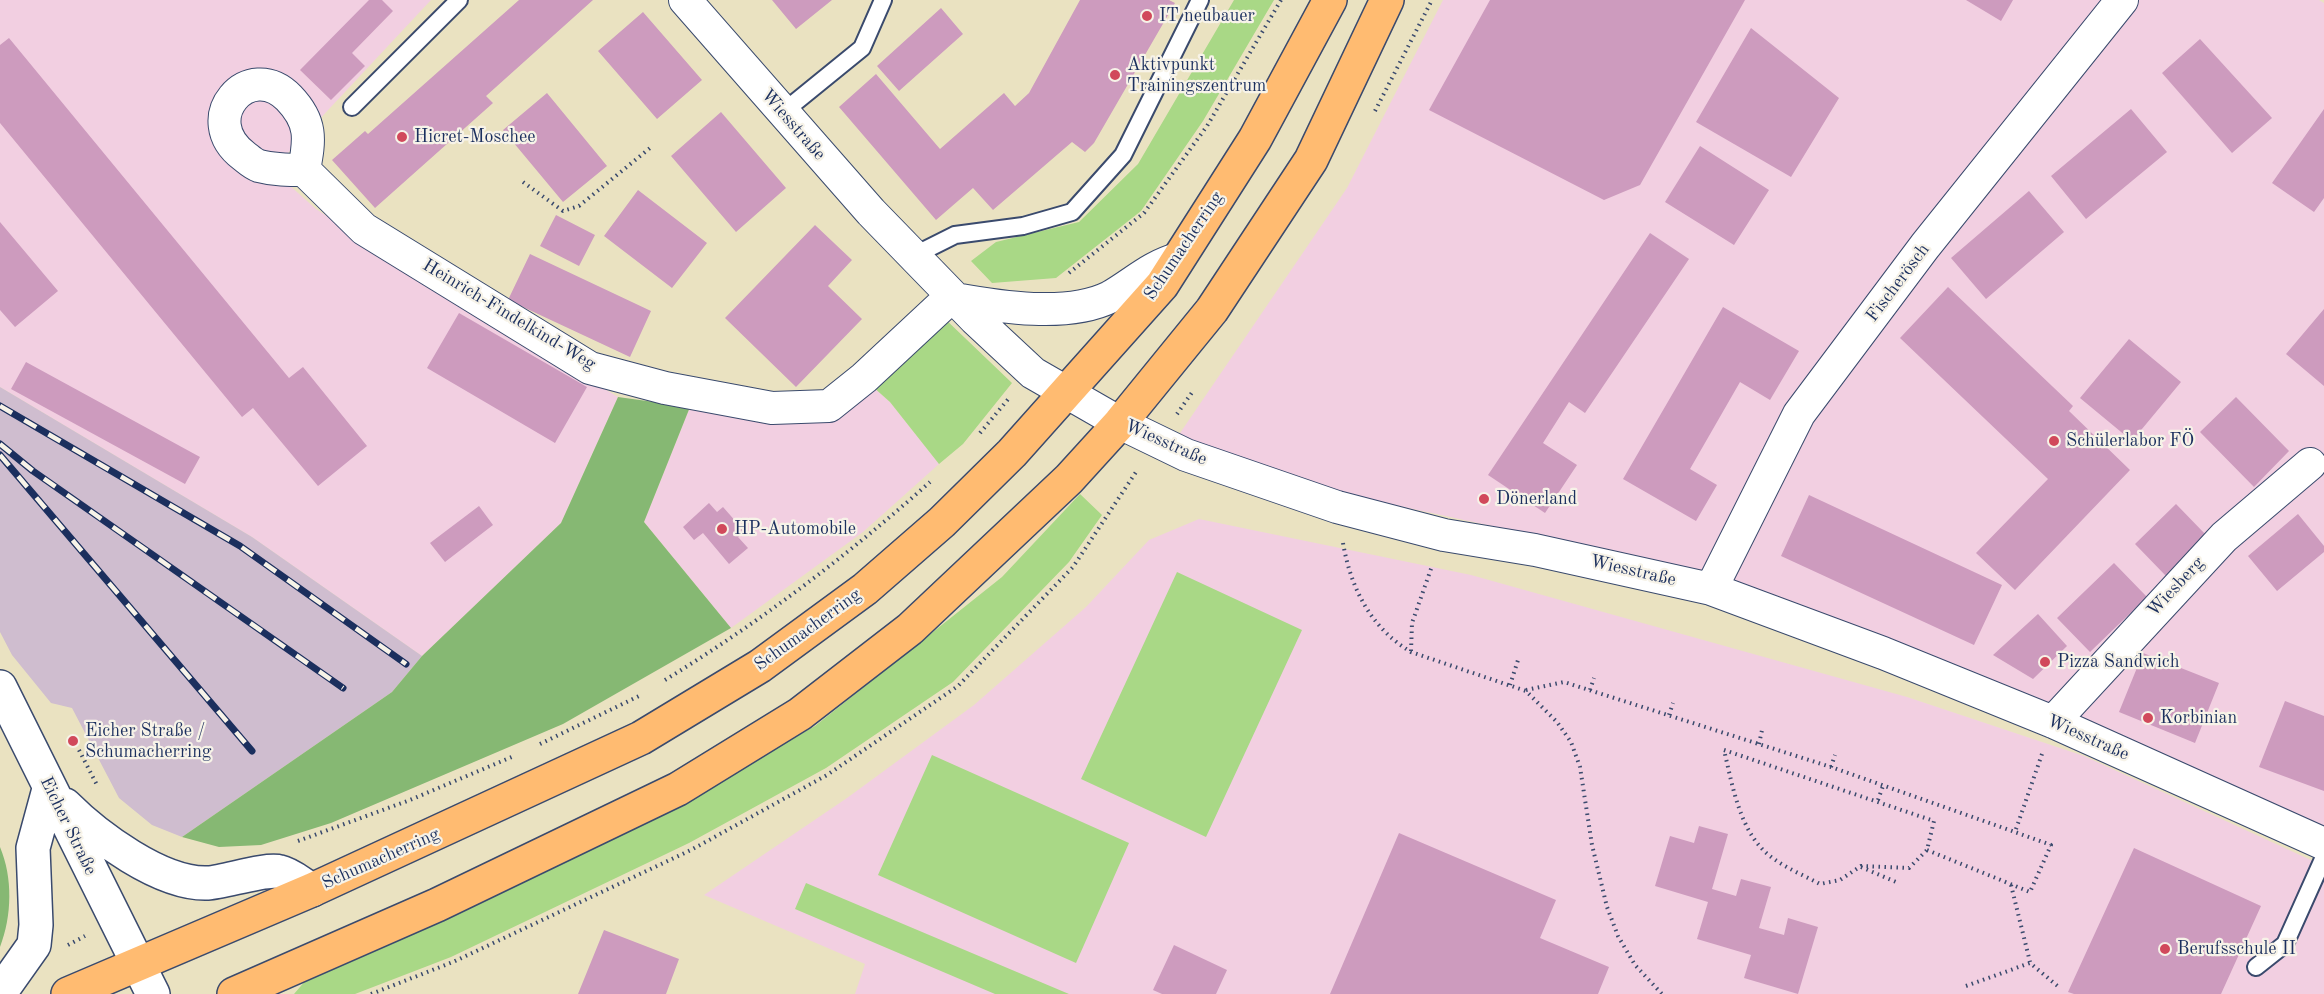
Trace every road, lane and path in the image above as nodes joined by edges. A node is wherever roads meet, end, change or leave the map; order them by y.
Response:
1 (459, 0) edge
2 (685, 0) edge
3 (883, 0) edge
4 (1200, 0) edge
5 (1281, 0) edge
6 (1330, 0) edge
7 (1387, 0) edge
8 (2122, 0) edge
9 (352, 108) dead end
10 (782, 113) junction
11 (650, 148) dead end
12 (304, 170) dead end
13 (524, 182) dead end
14 (915, 255) junction
15 (1178, 259) junction
16 (953, 297) junction
17 (1066, 308) junction
18 (1033, 373) junction
19 (1065, 394) junction
20 (1119, 423) junction
21 (976, 439) dead end
22 (1157, 442) junction
23 (2310, 464) dead end
24 (934, 478) dead end
25 (1337, 507) junction
26 (1444, 535) junction
27 (1711, 589) junction
28 (1411, 652) junction
29 (1519, 657) dead end
30 (1594, 678) dead end
31 (660, 683) dead end
32 (1510, 685) junction
33 (0, 687) edge
34 (650, 689) dead end
35 (1590, 690) junction
36 (1526, 691) junction
37 (1673, 704) dead end
38 (1669, 715) junction
39 (2054, 722) junction
40 (1762, 730) dead end
41 (1759, 744) junction
42 (535, 746) dead end
43 (524, 752) dead end
44 (1835, 754) dead end
45 (1831, 767) junction
46 (1883, 786) junction
47 (49, 789) junction
48 (1878, 800) junction
49 (2015, 832) junction
50 (295, 842) dead end
51 (2324, 844) edge
52 (1927, 850) junction
53 (2324, 857) edge
54 (1860, 866) junction
55 (1896, 882) dead end
56 (2010, 884) junction
57 (312, 890) junction
58 (115, 921) junction
59 (34, 945) junction
60 (2030, 963) junction
61 (139, 965) junction
62 (300, 966) junction
63 (2256, 967) dead end
64 (1966, 986) dead end
65 (2060, 988) dead end
66 (0, 993) edge
67 (68, 994) edge
68 (153, 994) edge
69 (234, 994) edge
70 (279, 994) edge
71 (371, 994) edge
72 (1662, 994) edge

1 - 9 lane
2 - 10 street, Wiesstraße
3 - 10 lane
4 - 14 lane
5 - 17 path
6 - 15 main road, Schumacherring
7 - 20 main road
8 - 27 street, Fischerösch
10 - 14 street, Wiesstraße
11 - 13 path
12 - 16 street, Heinrich-Findelkind-Weg
14 - 16 street, Wiesstraße
15 - 17 street
15 - 19 main road, Schumacherring
16 - 17 street
16 - 18 street, Wiesstraße
18 - 19 street, Wiesstraße
18 - 21 path
19 - 20 street, Wiesstraße
19 - 57 main road, Schumacherring
20 - 22 street, Wiesstraße
20 - 62 main road
22 - 25 street, Wiesstraße
22 - 71 path
23 - 39 street, Wiesberg
24 - 31 path
25 - 26 street, Wiesstraße
25 - 28 path
26 - 27 street, Wiesstraße
26 - 28 path
27 - 39 street, Wiesstraße
28 - 32 path
29 - 32 path
30 - 35 path
32 - 36 path
33 - 47 street, Eicher Straße
34 - 42 path
35 - 36 path
35 - 38 path
36 - 72 path
37 - 38 path
38 - 41 path
39 - 49 path
39 - 51 street, Wiesstraße
40 - 41 path
41 - 45 path
43 - 50 path
44 - 45 path
45 - 46 path
46 - 48 path
46 - 49 path
47 - 57 street
47 - 58 street, Eicher Straße
47 - 59 street
48 - 52 path
48 - 54 path
49 - 56 path
52 - 54 path
52 - 56 path
53 - 63 lane
54 - 55 path
56 - 60 path
57 - 61 main road, Schumacherring
58 - 59 path
58 - 61 street, Eicher Straße
59 - 66 street
60 - 64 path
60 - 65 path
61 - 67 main road, Schumacherring
61 - 68 street, Eicher Straße
62 - 69 main road
62 - 70 street

